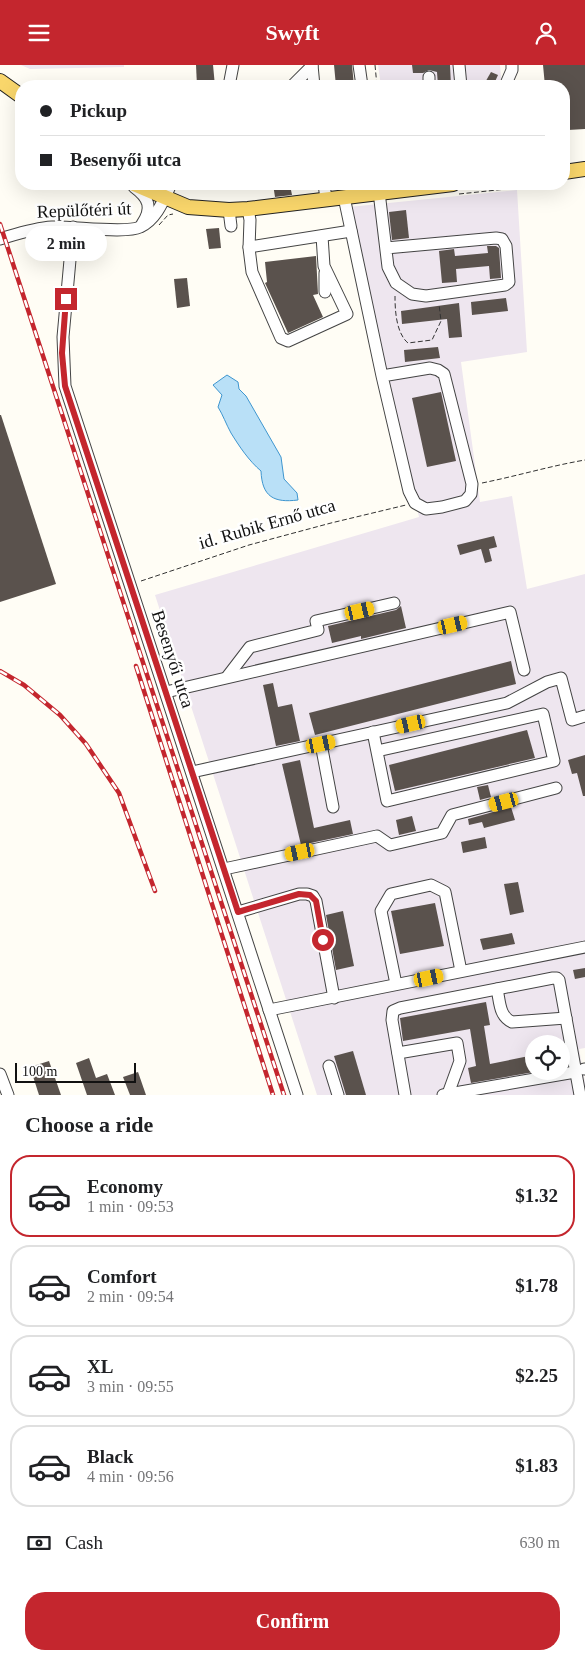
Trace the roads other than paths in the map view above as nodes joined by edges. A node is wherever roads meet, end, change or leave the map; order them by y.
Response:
1 (233, 65) edge
2 (312, 65) edge
3 (359, 65) edge
4 (459, 65) edge
5 (512, 65) edge
6 (230, 80) edge
7 (298, 80) edge
8 (313, 80) edge
9 (361, 80) edge
10 (460, 80) edge
11 (508, 80) edge
12 (0, 81) edge
13 (15, 92) edge
14 (585, 169) edge
15 (570, 170) edge
16 (137, 190) edge
17 (148, 190) edge
18 (168, 190) edge
19 (325, 190) edge
20 (378, 190) edge
21 (383, 190) edge
22 (165, 197) junction
23 (344, 197) junction
24 (326, 199) junction
25 (248, 209) junction
26 (229, 210) junction
27 (230, 226) dead end
28 (73, 227) junction
29 (139, 227) junction
30 (351, 231) junction
31 (322, 236) junction
32 (0, 239) edge
33 (249, 247) junction
34 (386, 248) junction
35 (324, 266) junction
36 (325, 292) dead end
37 (382, 376) junction
38 (394, 603) dead end
39 (524, 670) dead end
40 (227, 677) junction
41 (166, 692) junction
42 (585, 716) edge
43 (373, 732) junction
44 (321, 744) junction
45 (376, 751) junction
46 (192, 772) junction
47 (556, 789) dead end
48 (333, 807) dead end
49 (224, 869) junction
50 (238, 912) junction
51 (585, 947) edge
52 (461, 971) junction
53 (396, 984) junction
54 (497, 989) junction
55 (334, 998) junction
56 (269, 1010) junction
57 (566, 1018) junction
58 (398, 1053) junction
59 (329, 1066) dead end
60 (581, 1070) edge
61 (0, 1074) edge
62 (8, 1095) edge
63 (297, 1095) edge
64 (338, 1095) edge
65 (405, 1095) edge
66 (446, 1095) edge
67 (580, 1095) edge

1 - 6 street
2 - 7 street
2 - 8 street
3 - 9 street
4 - 10 street
5 - 11 street
12 - 13 main road
14 - 15 main road
16 - 29 street
17 - 22 main road
18 - 22 street, Repülőtéri út
19 - 24 street
20 - 23 main road
21 - 34 street
22 - 26 main road
22 - 29 street, Repülőtéri út
23 - 24 main road
23 - 30 street
24 - 25 main road
25 - 26 main road
25 - 33 street
26 - 27 street
28 - 29 street, Repülőtéri út
28 - 32 street, Repülőtéri út
28 - 41 street, Besenyői utca
30 - 31 street
30 - 37 street
31 - 33 street
31 - 35 street
33 - 35 street
34 - 34 street
35 - 36 street
37 - 37 street
38 - 40 street
39 - 40 street
40 - 41 street
41 - 46 street, Besenyői utca
42 - 43 street
43 - 44 street
43 - 45 street
44 - 46 street
44 - 48 street
45 - 45 street
46 - 49 street, Besenyői utca
47 - 49 street
49 - 50 street, Besenyői utca
50 - 55 street
50 - 56 street, Besenyői utca
51 - 52 street
52 - 53 street
52 - 53 street
53 - 55 street
54 - 57 street
54 - 57 street
54 - 58 street
55 - 56 street
56 - 63 street, Besenyői utca
57 - 60 street
58 - 65 street
58 - 66 street
59 - 64 street
60 - 66 street
60 - 67 street
61 - 62 street

